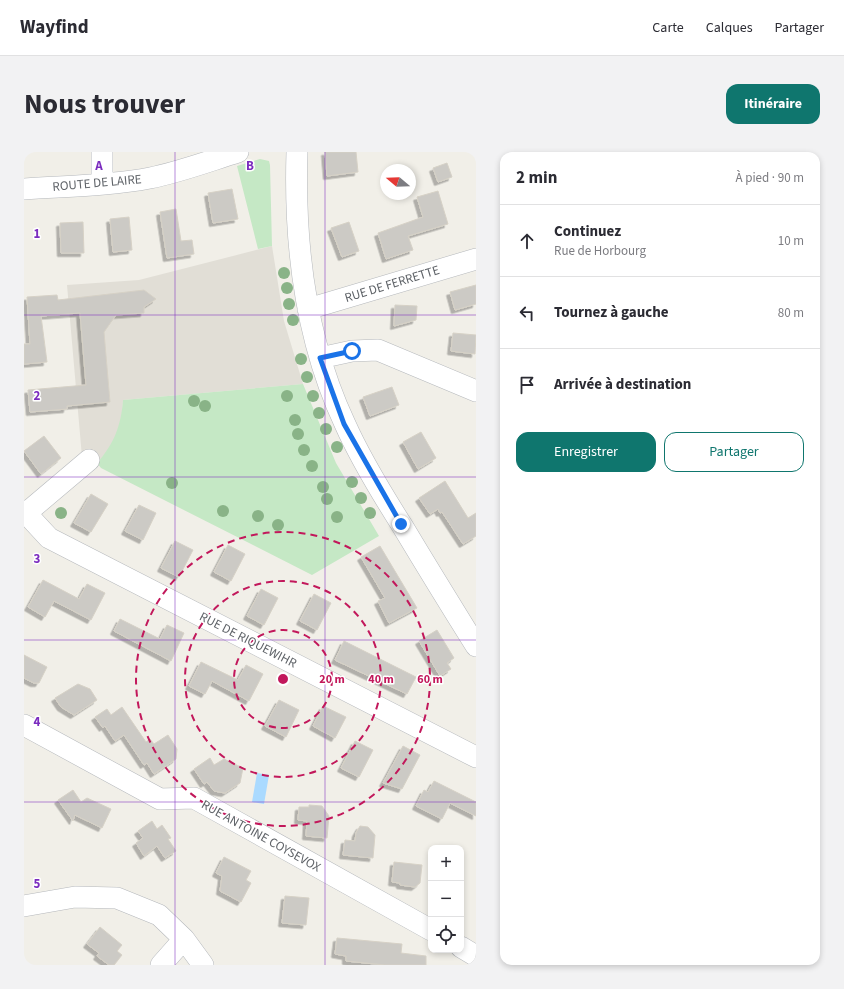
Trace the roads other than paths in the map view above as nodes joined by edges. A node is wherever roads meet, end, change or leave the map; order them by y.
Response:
1 (102, 152) edge
2 (238, 152) edge
3 (297, 152) edge
4 (102, 184) junction
5 (24, 189) edge
6 (476, 259) edge
7 (308, 309) junction
8 (320, 358) junction
9 (476, 391) edge
10 (89, 460) dead end
11 (24, 513) edge
12 (476, 646) edge
13 (24, 725) edge
14 (476, 757) edge
15 (24, 906) edge
16 (428, 928) edge
17 (184, 940) junction
18 (464, 949) edge
19 (476, 956) edge
20 (476, 961) edge
21 (161, 965) edge
22 (203, 965) edge
23 (473, 965) edge

1 - 4 street
2 - 4 street, ROUTE DE LAIRE
3 - 7 street
4 - 5 street, ROUTE DE LAIRE
6 - 7 street, RUE DE FERRETTE
7 - 8 street
8 - 9 street
8 - 12 street
10 - 11 street, RUE DE RIQUEWIHR
11 - 14 street, RUE DE RIQUEWIHR
13 - 16 street, RUE ANTOINE COYSEVOX
15 - 17 street
17 - 21 street
17 - 22 street
18 - 19 street
20 - 23 street

